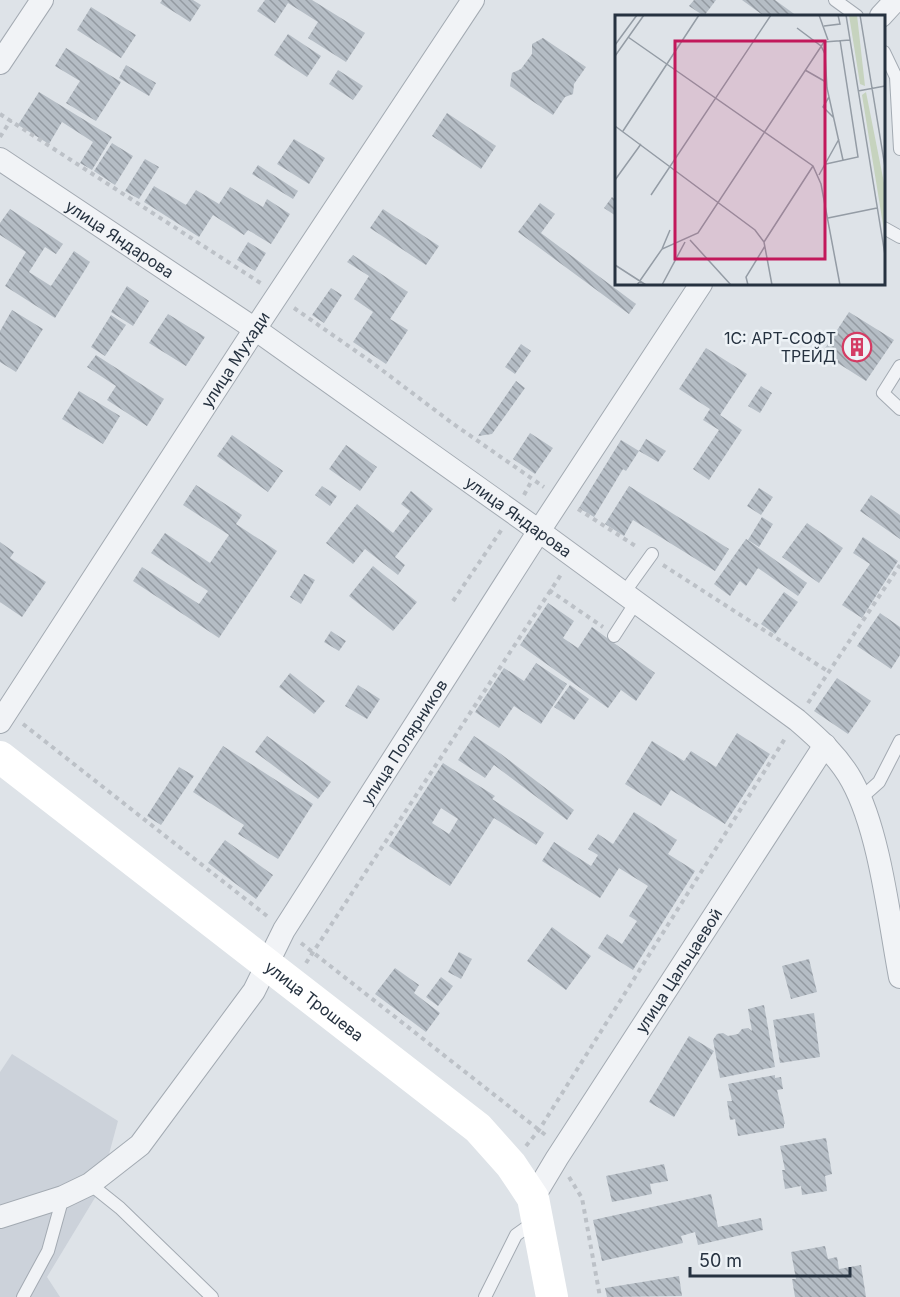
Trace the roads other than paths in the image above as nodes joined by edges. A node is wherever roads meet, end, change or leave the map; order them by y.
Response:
1 (42, 0) edge
2 (473, 0) edge
3 (835, 0) edge
4 (898, 0) edge
5 (856, 15) edge
6 (882, 15) edge
7 (885, 54) edge
8 (0, 63) edge
9 (900, 149) edge
10 (0, 159) edge
11 (885, 229) edge
12 (900, 237) edge
13 (700, 285) edge
14 (255, 329) junction
15 (900, 366) edge
16 (900, 409) edge
17 (540, 531) junction
18 (651, 555) road end
19 (630, 597) junction
20 (614, 636) road end
21 (4, 717) edge
22 (900, 741) edge
23 (825, 745) junction
24 (0, 757) edge
25 (804, 778) junction
26 (856, 788) junction
27 (267, 964) junction
28 (900, 977) edge
29 (90, 1184) junction
30 (63, 1197) junction
31 (536, 1208) junction
32 (0, 1217) edge
33 (23, 1297) edge
34 (212, 1297) edge
35 (485, 1297) edge
36 (552, 1297) edge

1 - 8 street
2 - 14 street, улица Мухади
3 - 5 lane
4 - 6 street
7 - 9 lane
10 - 14 street, улица Яндарова
11 - 12 lane
13 - 17 street, улица Полярников
14 - 17 street, улица Яндарова
14 - 21 street, улица Мухади
15 - 16 lane
17 - 19 street, улица Яндарова
17 - 27 street, улица Полярников
18 - 19 lane
19 - 20 lane
19 - 23 street, улица Яндарова
22 - 26 lane
23 - 25 street, улица Цальцаевой
23 - 26 street, улица Яндарова
24 - 27 street, улица Трошева
25 - 26 street
25 - 31 street, улица Цальцаевой
26 - 28 street, улица Яндарова
27 - 29 street, улица Полярников
27 - 31 street, улица Трошева
29 - 30 street, улица Полярников
29 - 34 lane
30 - 32 street, улица Полярников
30 - 33 lane
31 - 35 lane
31 - 36 street, улица Трошева

